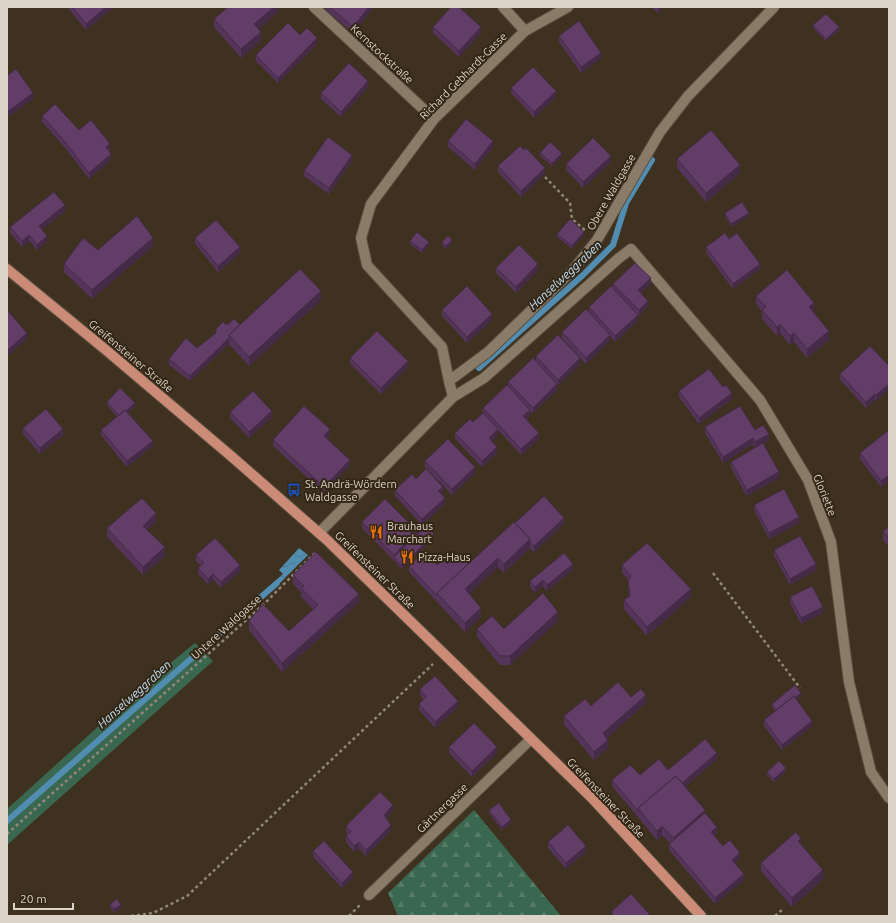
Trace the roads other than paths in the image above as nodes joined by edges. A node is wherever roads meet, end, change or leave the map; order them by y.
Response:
1 (314, 7) edge
2 (503, 7) edge
3 (568, 7) edge
4 (774, 7) edge
5 (525, 31) junction
6 (434, 119) junction
7 (7, 269) edge
8 (449, 381) junction
9 (453, 397) junction
10 (323, 537) junction
11 (531, 739) junction
12 (889, 798) edge
13 (369, 895) dead end
14 (701, 916) edge

1 - 6 street, Kernstockstraße
2 - 5 street
3 - 5 street, Richard Gebhardt-Gasse
4 - 8 street, Obere Waldgasse
5 - 6 street, Richard Gebhardt-Gasse
6 - 8 street, Richard Gebhardt-Gasse
7 - 10 main road, Greifensteiner Straße
8 - 9 street
9 - 10 street
9 - 12 street, Gloriette
10 - 11 main road, Greifensteiner Straße
11 - 13 street, Gärtnergasse
11 - 14 main road, Greifensteiner Straße

